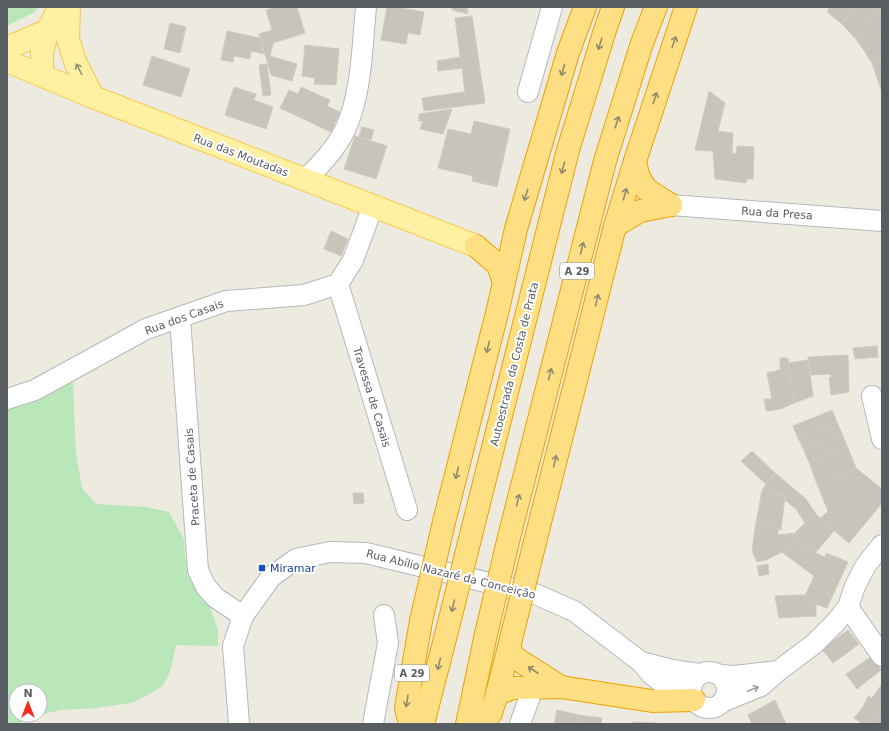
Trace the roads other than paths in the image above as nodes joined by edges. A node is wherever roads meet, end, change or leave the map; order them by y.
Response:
1 (59, 7) edge
2 (69, 7) edge
3 (366, 7) edge
4 (552, 7) edge
5 (585, 7) edge
6 (613, 7) edge
7 (656, 7) edge
8 (686, 7) edge
9 (48, 30) junction
10 (68, 39) junction
11 (7, 47) edge
12 (7, 61) edge
13 (42, 75) junction
14 (528, 92) dead end
15 (93, 97) junction
16 (635, 161) junction
17 (304, 180) junction
18 (671, 205) junction
19 (373, 206) junction
20 (882, 221) edge
21 (616, 226) junction
22 (516, 229) junction
23 (476, 246) junction
24 (504, 282) junction
25 (338, 284) junction
26 (180, 318) junction
27 (872, 396) dead end
28 (7, 399) edge
29 (882, 439) edge
30 (407, 510) dead end
31 (882, 544) edge
32 (848, 607) junction
33 (384, 615) dead end
34 (243, 616) junction
35 (510, 644) junction
36 (882, 656) edge
37 (641, 662) junction
38 (778, 671) junction
39 (699, 674) junction
40 (720, 675) junction
41 (561, 687) junction
42 (533, 688) junction
43 (497, 694) junction
44 (724, 701) junction
45 (698, 707) edge
46 (239, 724) edge
47 (373, 724) edge
48 (410, 724) edge
49 (423, 724) edge
50 (467, 724) edge
51 (482, 724) edge
52 (520, 724) edge

1 - 9 main road
2 - 10 main road
3 - 17 street
4 - 14 street
5 -> 22 highway, A 29
6 -> 49 highway, Autoestrada da Costa de Prata / A 29, bridge
50 -> 7 highway, A 29, bridge
16 -> 8 highway, A 29
9 - 11 main road
9 - 13 main road
10 - 13 main road
15 -> 10 main road
12 - 13 main road, Rua das Moutadas
13 - 15 main road, Rua das Moutadas
15 - 17 main road, Rua das Moutadas
16 - 18 highway
21 -> 16 highway, A 29
17 - 19 main road, Rua das Moutadas
18 - 20 street, Rua da Presa
18 - 21 highway
19 - 23 main road, Rua das Moutadas
19 - 25 street
35 -> 21 highway, A 29, bridge
22 - 23 highway
22 - 24 highway, A 29
23 - 24 highway
24 -> 48 highway, A 29, bridge
25 - 26 street, Rua dos Casais
25 - 30 street, Travessa de Casais
26 - 28 street, Rua dos Casais
26 - 34 street, Praceta de Casais
27 - 29 street
31 - 32 street
32 - 36 street
32 - 38 street
33 - 47 street
34 - 37 street, Rua Abílio Nazaré da Conceição
34 - 46 street, Rua Abílio Nazaré da Conceição
41 -> 35 highway
35 - 43 highway, A 29
37 - 39 street, Rua Abílio Nazaré da Conceição
37 - 45 street, Rua Abílio Nazaré da Conceição
38 - 40 street
44 -> 38 street
39 - 40 street
39 - 45 street
40 - 44 street
41 - 42 highway
41 - 45 highway
42 - 43 highway
42 - 52 street
43 - 51 highway, A 29
44 - 45 street

